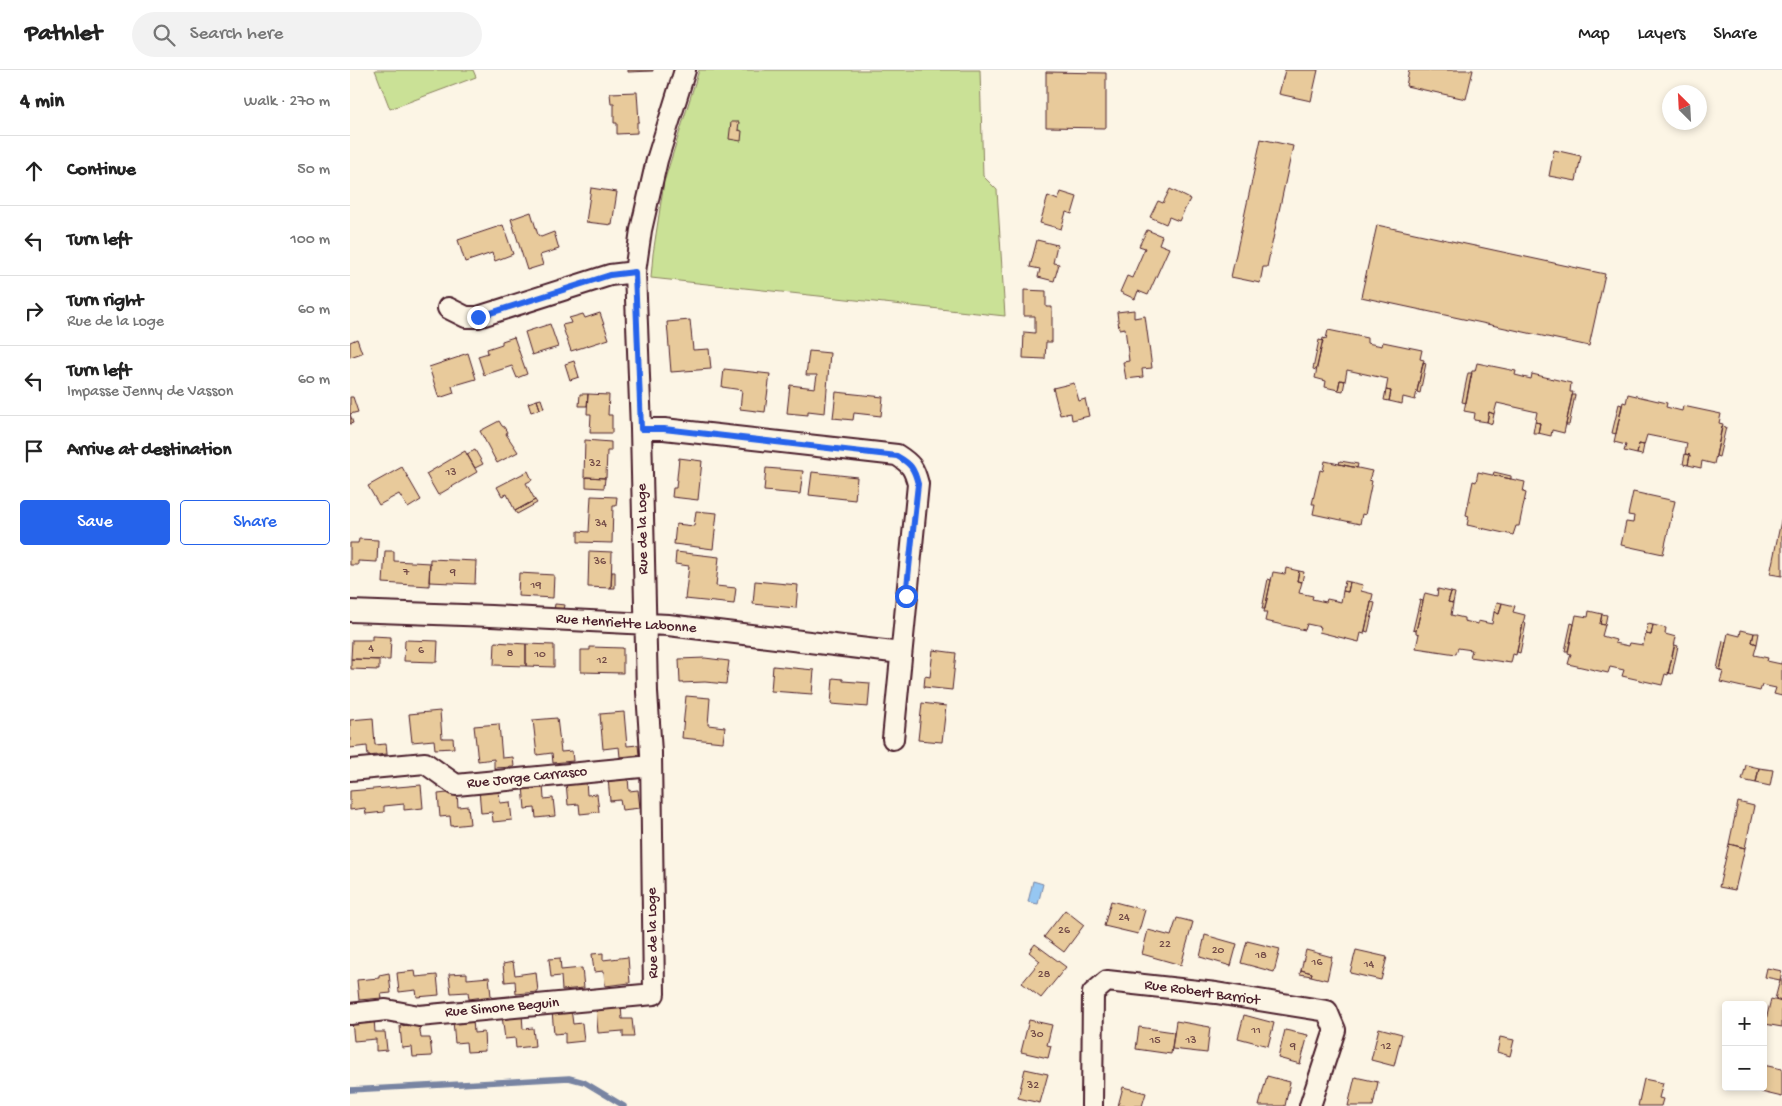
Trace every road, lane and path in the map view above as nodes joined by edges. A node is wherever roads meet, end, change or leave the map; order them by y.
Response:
1 (685, 70) edge
2 (635, 272) junction
3 (448, 308) dead end
4 (641, 429) junction
5 (350, 611) edge
6 (645, 624) junction
7 (901, 653) junction
8 (893, 740) dead end
9 (651, 766) junction
10 (350, 770) edge
11 (654, 994) joint
12 (350, 1014) edge
13 (1092, 1106) edge
14 (1310, 1106) edge

1 - 2 street, Rue de la Loge
2 - 3 street
2 - 4 street, Rue de la Loge
4 - 6 street, Rue de la Loge
4 - 7 street
5 - 6 street, Rue Henriette Labonne
6 - 7 street, Rue Henriette Labonne
6 - 9 street, Rue de la Loge
7 - 8 street
9 - 10 street, Rue Jorge Carrasco
9 - 11 street, Rue de la Loge
11 - 12 street, Rue Simone Beguin
13 - 14 street, Rue Robert Barriot

